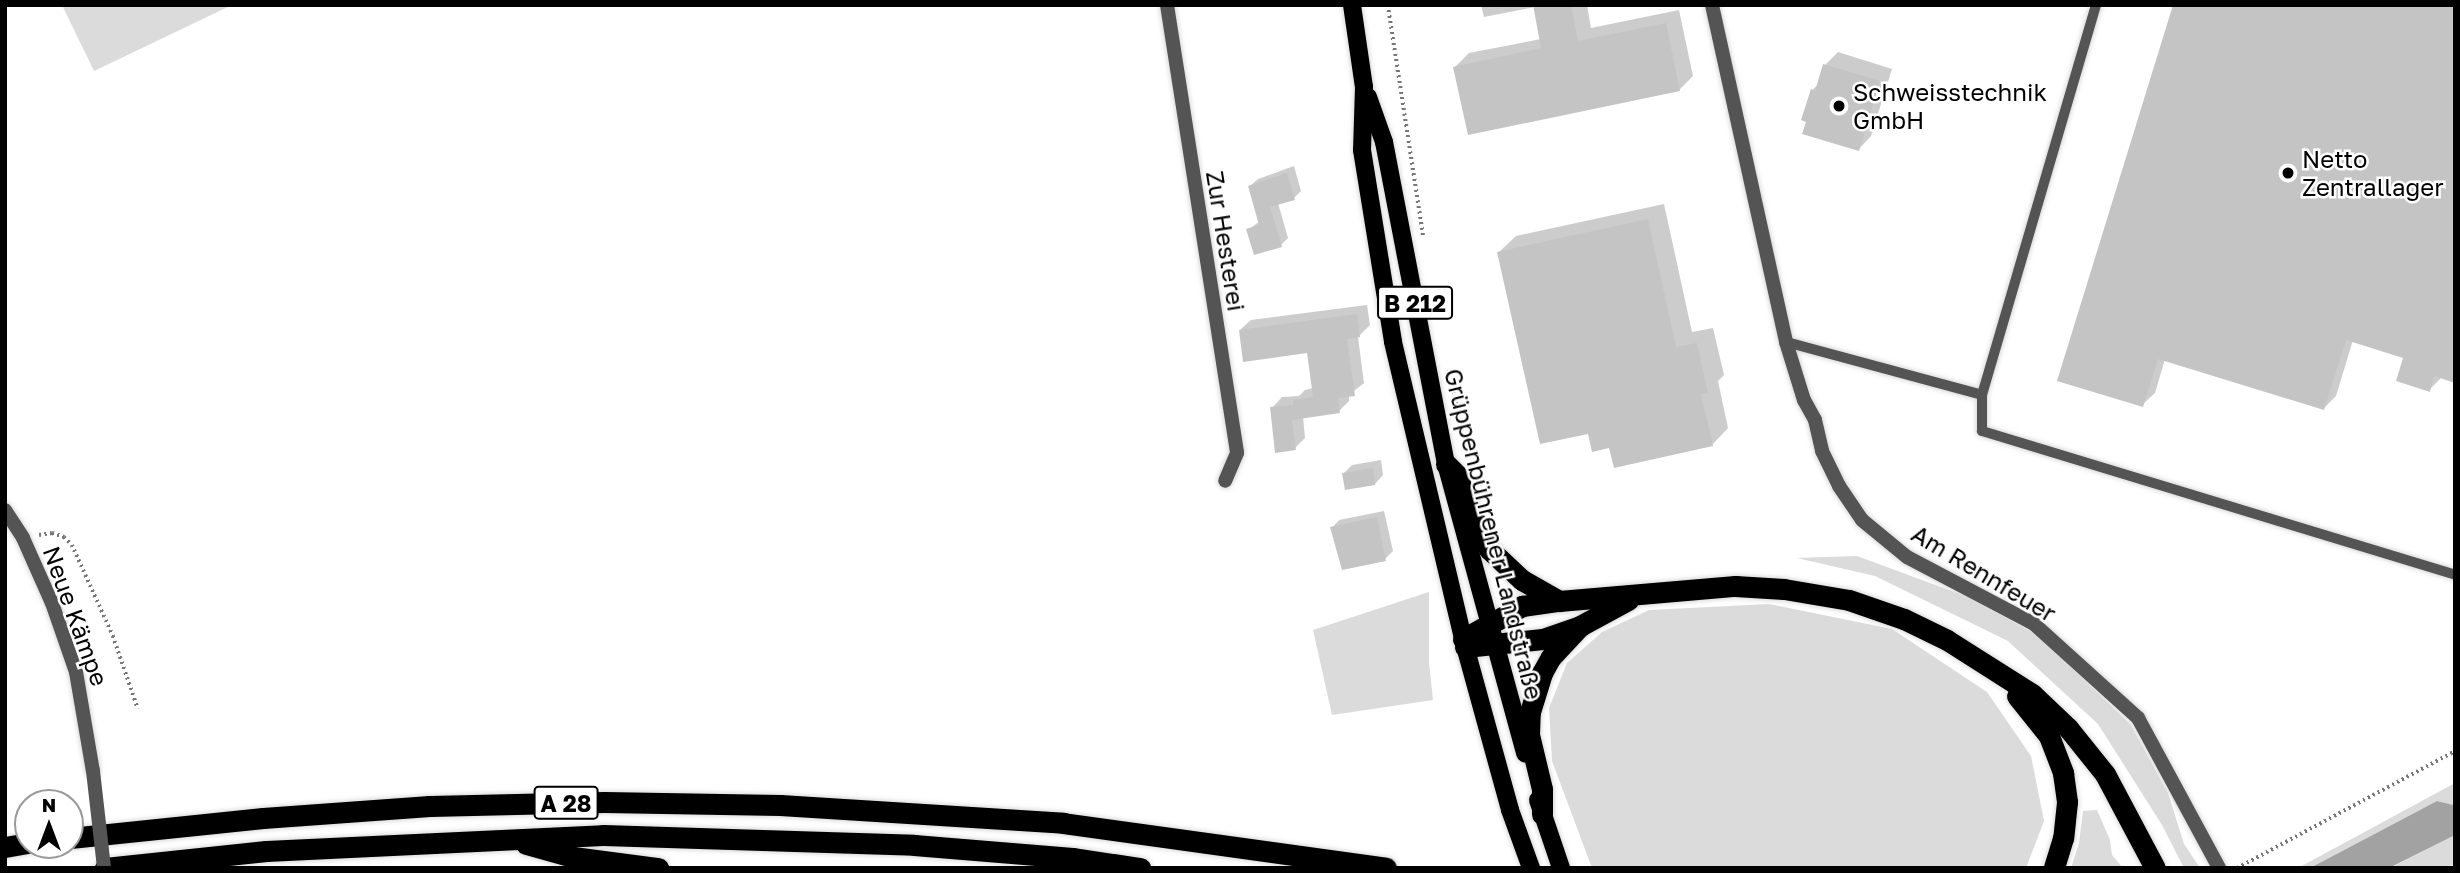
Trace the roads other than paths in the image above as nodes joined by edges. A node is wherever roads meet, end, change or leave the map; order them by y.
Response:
1 (1167, 5) edge
2 (1352, 5) edge
3 (1712, 5) edge
4 (2096, 5) edge
5 (1364, 87) junction
6 (1786, 342) junction
7 (1982, 395) junction
8 (1446, 464) junction
9 (1225, 481) dead end
10 (5, 510) edge
11 (2455, 575) edge
12 (1634, 597) junction
13 (1559, 601) junction
14 (1580, 626) junction
15 (1491, 635) junction
16 (1464, 643) junction
17 (1981, 659) junction
18 (1542, 814) junction
19 (84, 837) edge
20 (507, 838) junction
21 (105, 868) edge
22 (658, 868) edge
23 (1140, 868) edge
24 (1386, 868) edge
25 (1531, 868) edge
26 (1561, 868) edge
27 (2054, 868) edge
28 (2155, 868) edge
29 (2219, 868) edge

1 - 9 street, Zur Hesterei
2 - 5 main road, Grüppenbührener Landstraße / B 212
3 - 6 street, Am Rennfeuer
4 - 7 lane
5 - 8 main road, Grüppenbührener Landstraße / B 212
5 - 16 main road, Grüppenbührener Landstraße / B 212
6 - 7 lane
6 - 29 street, Am Rennfeuer
7 - 11 lane
8 - 13 highway
8 - 15 main road, Grüppenbührener Landstraße / B 212
10 - 21 street, Neue Kämpe, bridge
12 - 13 highway
12 - 14 highway
12 - 17 highway
13 - 15 highway
14 - 15 highway
14 - 18 highway
15 - 16 highway
15 - 18 main road, Grüppenbührener Landstraße / B 212
16 - 25 main road, Grüppenbührener Landstraße / B 212
17 - 27 highway
17 - 28 highway
18 - 26 main road, Grüppenbührener Landstraße / B 212
19 - 24 highway, A 28
20 - 21 highway, A 28
20 - 22 highway
20 - 23 highway, A 28

